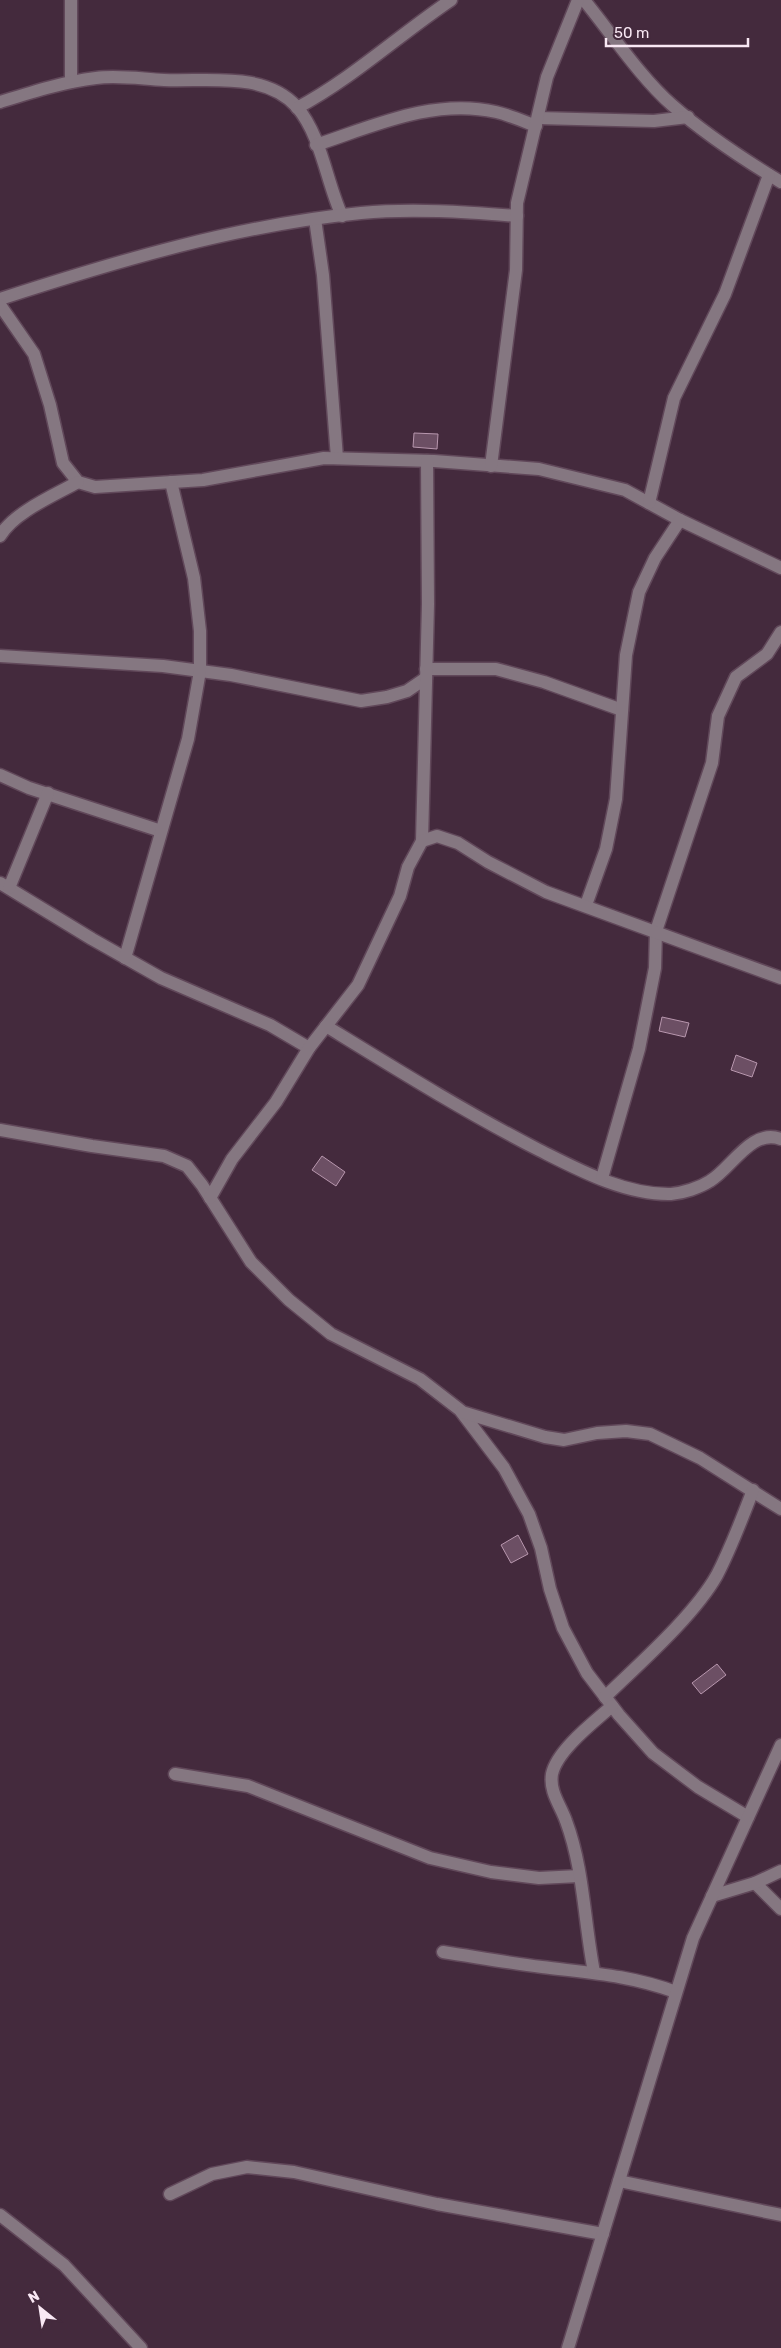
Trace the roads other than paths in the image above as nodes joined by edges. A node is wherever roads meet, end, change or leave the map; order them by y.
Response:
1 (71, 0) edge
2 (451, 0) edge
3 (578, 0) edge
4 (584, 0) edge
5 (71, 82) junction
6 (0, 102) edge
7 (297, 108) junction
8 (688, 117) junction
9 (537, 122) junction
10 (316, 145) junction
11 (769, 175) junction
12 (781, 182) edge
13 (342, 216) junction
14 (517, 216) junction
15 (315, 220) junction
16 (0, 299) edge
17 (0, 305) edge
18 (337, 458) junction
19 (427, 461) junction
20 (491, 466) junction
21 (78, 482) junction
22 (171, 482) junction
23 (649, 503) junction
24 (680, 520) junction
25 (0, 536) edge
26 (781, 568) edge
27 (781, 632) edge
28 (0, 656) edge
29 (200, 671) junction
30 (426, 674) junction
31 (622, 710) junction
32 (0, 775) edge
33 (48, 794) junction
34 (162, 831) junction
35 (422, 841) junction
36 (5, 886) edge
37 (586, 906) junction
38 (656, 931) junction
39 (125, 958) junction
40 (781, 978) edge
41 (326, 1026) junction
42 (309, 1048) junction
43 (0, 1130) edge
44 (781, 1139) edge
45 (602, 1178) junction
46 (210, 1198) junction
47 (462, 1412) junction
48 (753, 1490) junction
49 (781, 1509) edge
50 (608, 1701) junction
51 (781, 1744) edge
52 (175, 1774) dead end
53 (748, 1818) junction
54 (781, 1871) edge
55 (579, 1876) junction
56 (755, 1883) junction
57 (712, 1896) junction
58 (781, 1909) edge
59 (443, 1952) dead end
60 (594, 1972) junction
61 (676, 1992) junction
62 (619, 2181) junction
63 (170, 2194) dead end
64 (0, 2215) edge
65 (781, 2215) edge
66 (603, 2234) junction
67 (133, 2345) edge
68 (568, 2348) edge

1 - 5 street
2 - 7 street
3 - 9 street
4 - 8 street
5 - 6 street
5 - 7 street
7 - 10 street
8 - 9 street
8 - 11 street
9 - 10 street
9 - 14 street
10 - 13 street
11 - 12 street
11 - 23 street
13 - 14 street
13 - 15 street
14 - 20 street
15 - 16 street
15 - 18 street
17 - 21 street
18 - 19 street
18 - 22 street
19 - 20 street
19 - 30 street
20 - 23 street
21 - 22 street
21 - 25 street
22 - 29 street
23 - 24 street
24 - 26 street
24 - 31 street
27 - 38 street
28 - 29 street
29 - 30 street
29 - 34 street
30 - 31 street
30 - 35 street
31 - 37 street
32 - 33 street
33 - 34 street
33 - 36 street
34 - 39 street
35 - 37 street
35 - 41 street
36 - 39 street
37 - 38 street
38 - 40 street
38 - 45 street
39 - 42 street
41 - 42 street
41 - 45 street
42 - 46 street
43 - 46 street
44 - 45 street
46 - 47 street
47 - 48 street
47 - 50 street
48 - 49 street
48 - 50 street
50 - 53 street
50 - 55 street
51 - 53 street
52 - 55 street
53 - 57 street
54 - 56 street
55 - 60 street
56 - 57 street
56 - 58 street
57 - 61 street
59 - 60 street
60 - 61 street
61 - 62 street
62 - 65 street
62 - 66 street
63 - 66 street
64 - 67 street
66 - 68 street

